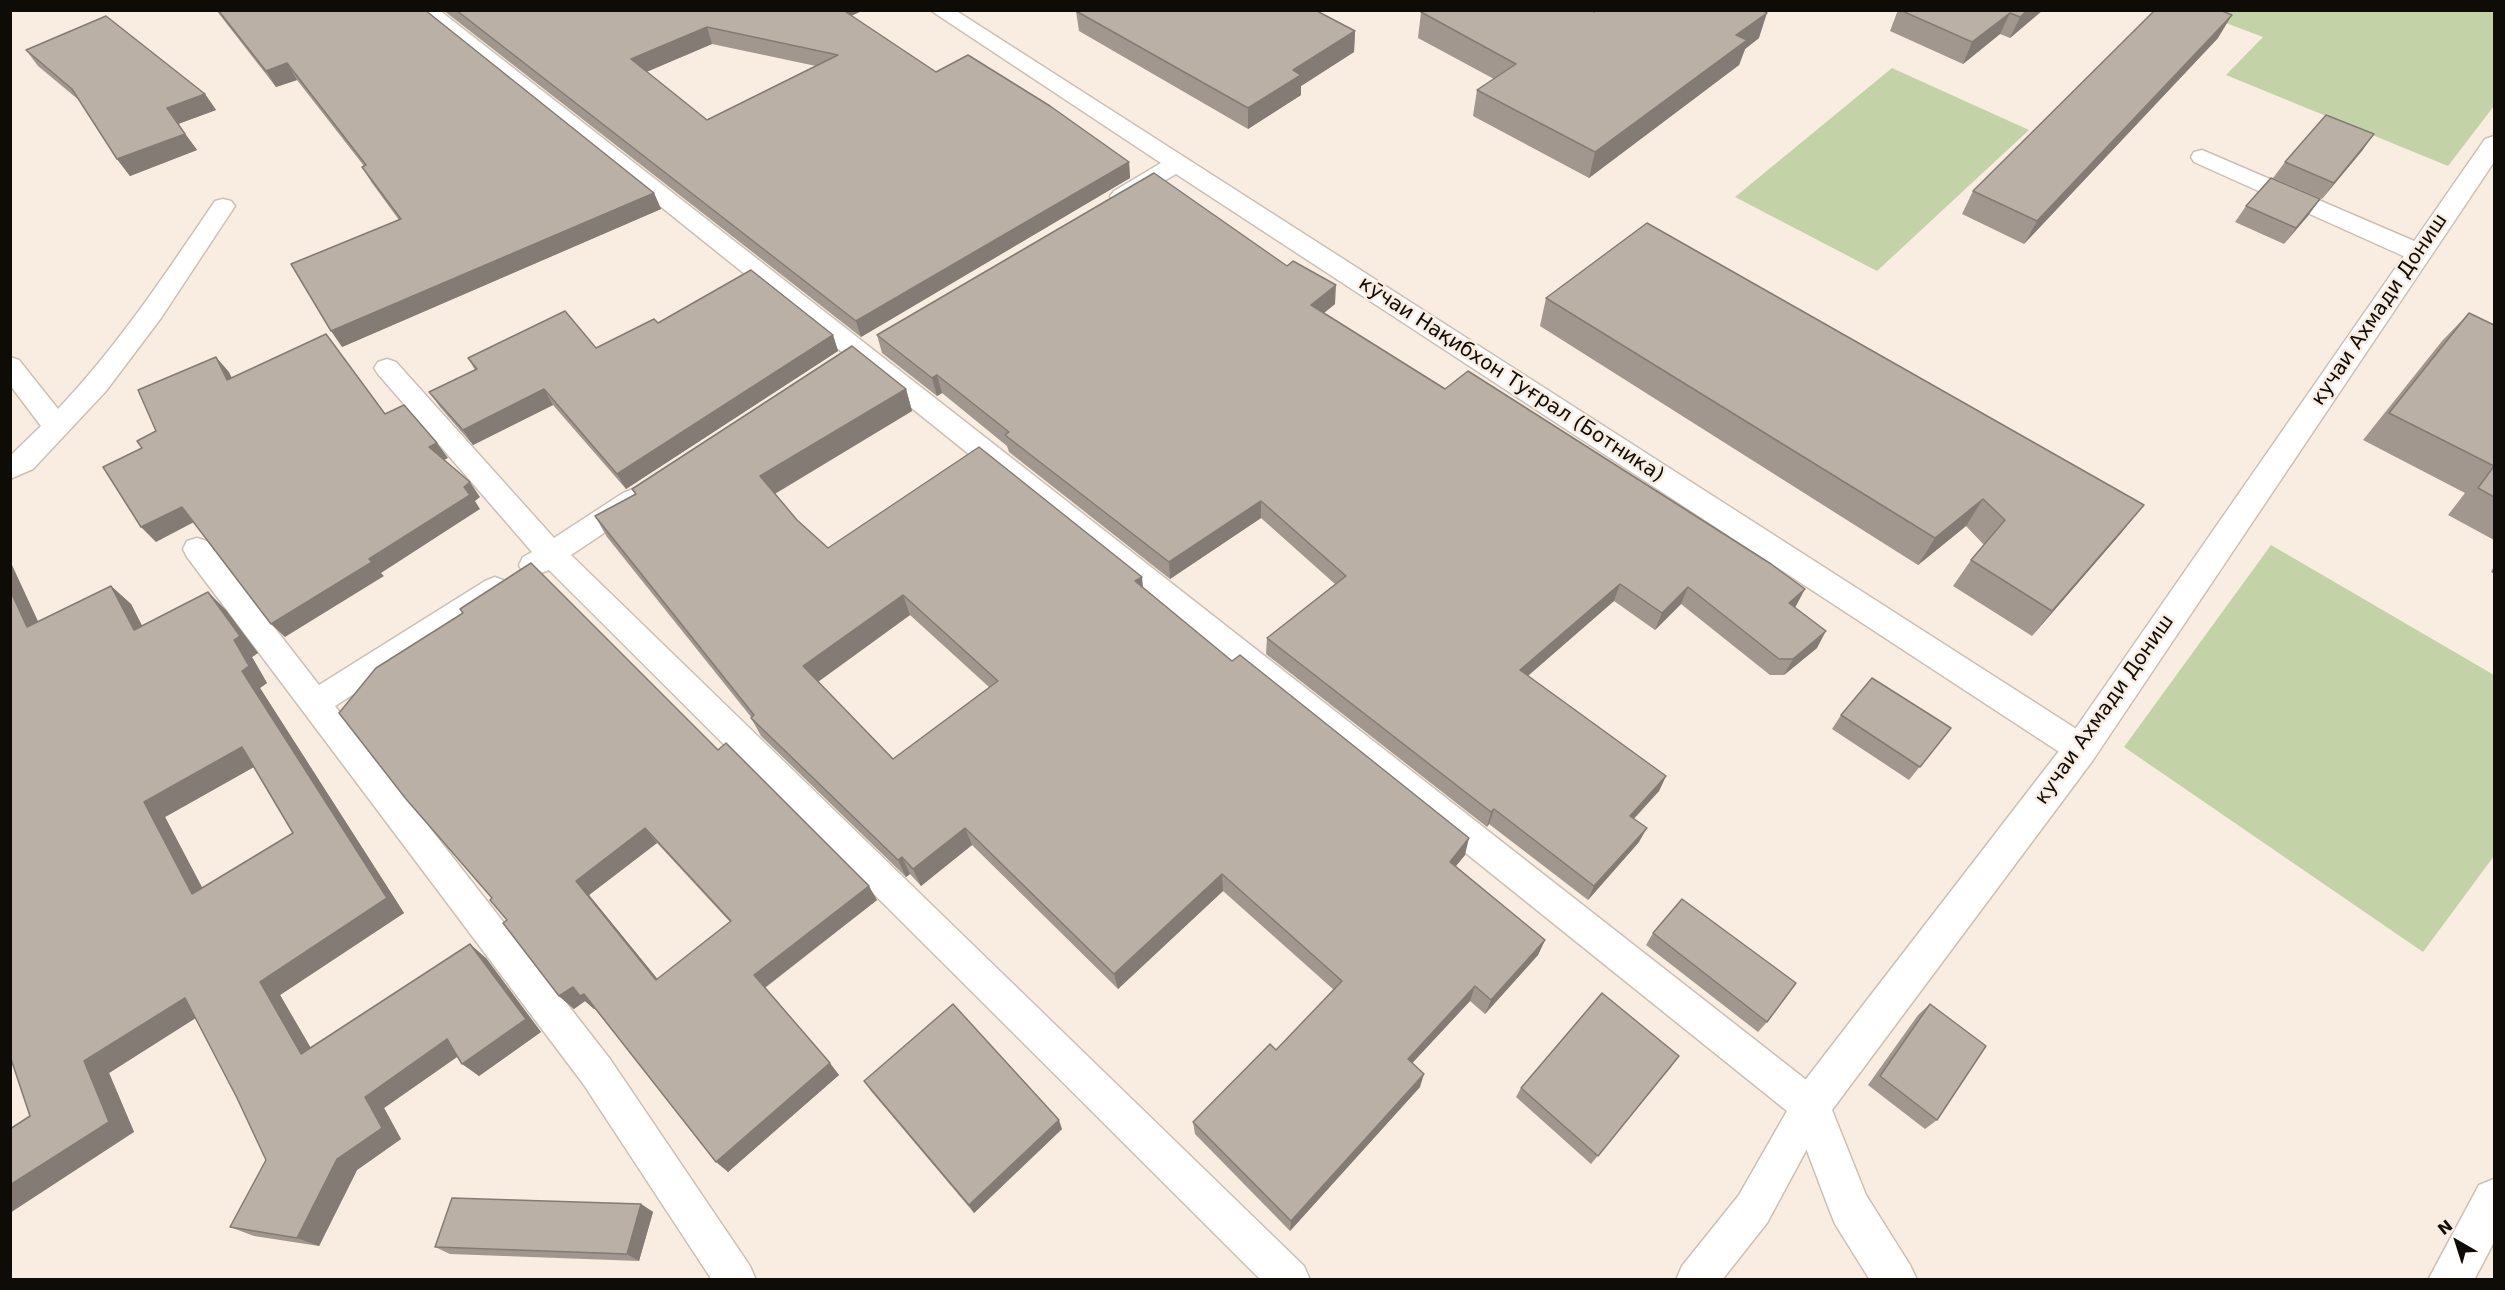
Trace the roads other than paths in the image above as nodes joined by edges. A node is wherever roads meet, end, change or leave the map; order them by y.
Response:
1 (426, 10) edge
2 (940, 10) edge
3 (2494, 144) edge
4 (2202, 157) dead end
5 (1176, 164) junction
6 (223, 206) dead end
7 (1104, 206) edge
8 (2419, 253) junction
9 (870, 346) junction
10 (10, 366) edge
11 (387, 368) dead end
12 (830, 371) edge
13 (57, 427) junction
14 (10, 469) edge
15 (660, 482) edge
16 (197, 549) edge
17 (550, 554) junction
18 (315, 703) junction
19 (2081, 749) junction
20 (1810, 1106) junction
21 (2494, 1200) edge
22 (736, 1280) edge
23 (1290, 1280) edge
24 (1696, 1280) edge
25 (1895, 1280) edge
26 (2450, 1280) edge

1 - 9 lane
2 - 5 lane, кӯчаи Нақибхон Туғрал (Ботника)
3 - 8 street, кучаи Ахмади Дониш
4 - 8 lane
5 - 7 lane
5 - 19 lane, кӯчаи Нақибхон Туғрал (Ботника)
6 - 13 lane
8 - 19 street, кучаи Ахмади Дониш
9 - 12 lane
9 - 20 lane
10 - 13 lane
11 - 17 lane
13 - 14 lane
15 - 17 lane
16 - 18 lane
17 - 18 lane
17 - 23 lane
18 - 22 lane
19 - 20 street, кучаи Ахмади Дониш
20 - 24 lane
20 - 25 street
21 - 26 street

